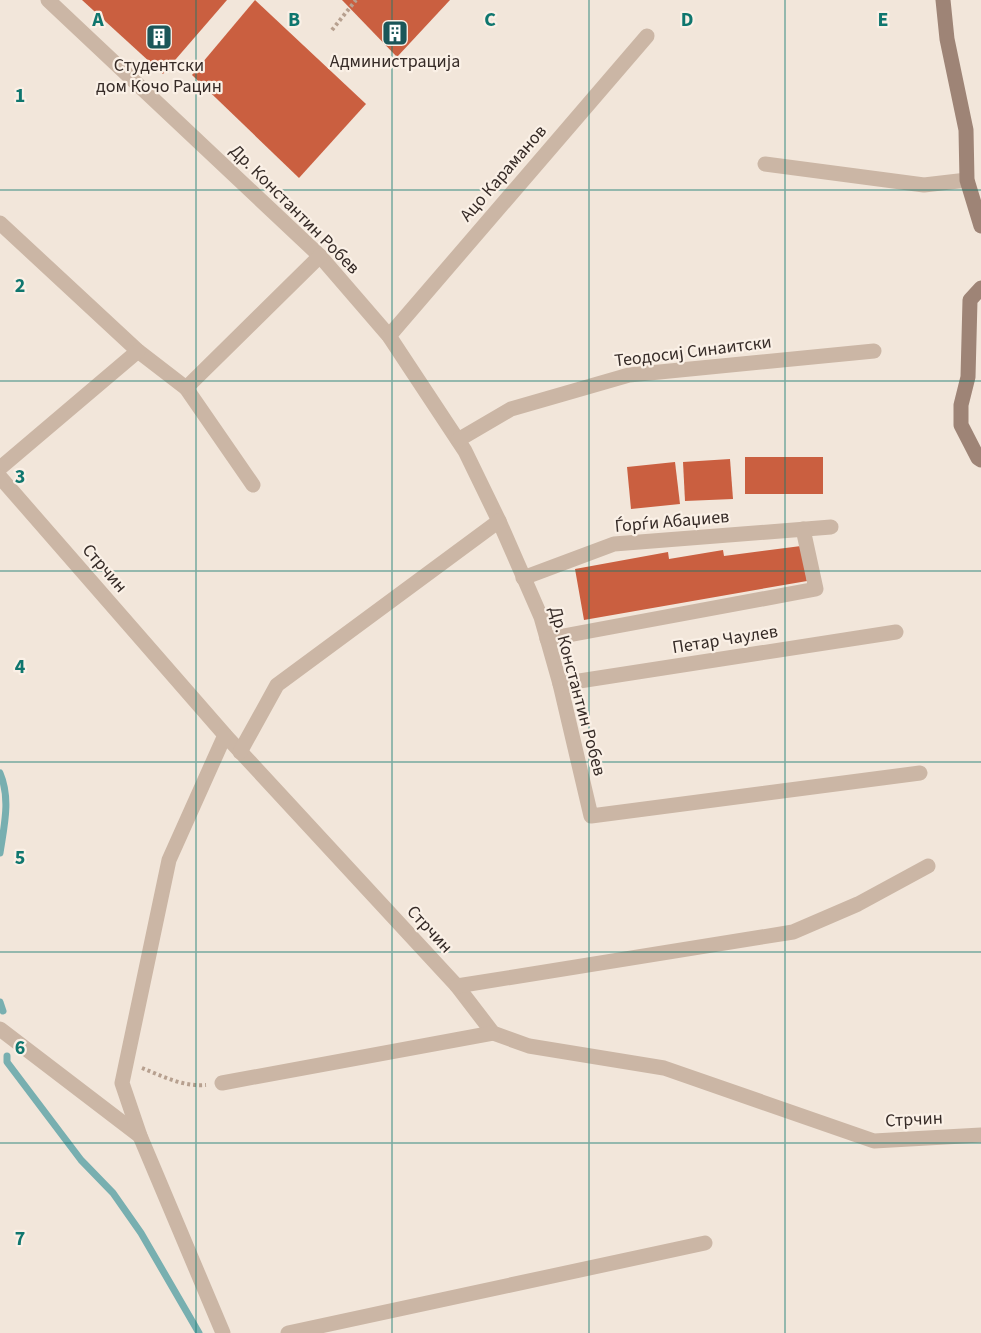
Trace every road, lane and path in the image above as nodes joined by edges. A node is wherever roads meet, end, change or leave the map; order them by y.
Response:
1 (48, 0) edge
2 (356, 0) edge
3 (943, 0) edge
4 (332, 30) dead end
5 (647, 36) dead end
6 (765, 164) dead end
7 (967, 180) junction
8 (0, 223) edge
9 (981, 226) edge
10 (320, 256) junction
11 (981, 288) edge
12 (389, 336) junction
13 (138, 351) junction
14 (874, 351) dead end
15 (186, 388) junction
16 (458, 440) junction
17 (981, 460) edge
18 (0, 468) edge
19 (0, 477) edge
20 (253, 485) dead end
21 (499, 521) junction
22 (831, 527) dead end
23 (803, 529) junction
24 (523, 578) junction
25 (897, 632) dead end
26 (547, 639) junction
27 (560, 684) junction
28 (225, 735) junction
29 (240, 752) junction
30 (921, 773) dead end
31 (928, 866) dead end
32 (457, 986) junction
33 (0, 1029) edge
34 (493, 1033) junction
35 (127, 1061) junction
36 (222, 1083) joint
37 (981, 1135) edge
38 (140, 1136) junction
39 (705, 1243) dead end
40 (223, 1333) edge
41 (288, 1333) edge

1 - 10 street, Др. Константин Робев
2 - 4 path
3 - 7 street
5 - 12 street, Ацо Караманов
6 - 7 street
7 - 9 street
8 - 13 street
10 - 12 street, Др. Константин Робев
10 - 15 street
11 - 17 street
12 - 16 street, Др. Константин Робев
13 - 15 street
13 - 18 street
14 - 16 street, Теодосиј Синаитски
15 - 20 street
16 - 21 street, Др. Константин Робев
19 - 28 street, Стрчин
21 - 24 street, Др. Константин Робев
21 - 29 street
22 - 23 street, Ѓорѓи Абаџиев
23 - 24 street, Ѓорѓи Абаџиев
23 - 26 street, Петар Чаулев
24 - 26 street, Др. Константин Робев
25 - 27 street, Петар Чаулев
26 - 27 street, Др. Константин Робев
27 - 30 street, Др. Константин Робев
28 - 29 street, Стрчин
28 - 35 street
29 - 32 street, Стрчин
31 - 32 street
32 - 34 street, Стрчин
33 - 38 street
34 - 36 street
34 - 37 street, Стрчин
35 - 36 path
35 - 38 street
38 - 40 street
39 - 41 street

